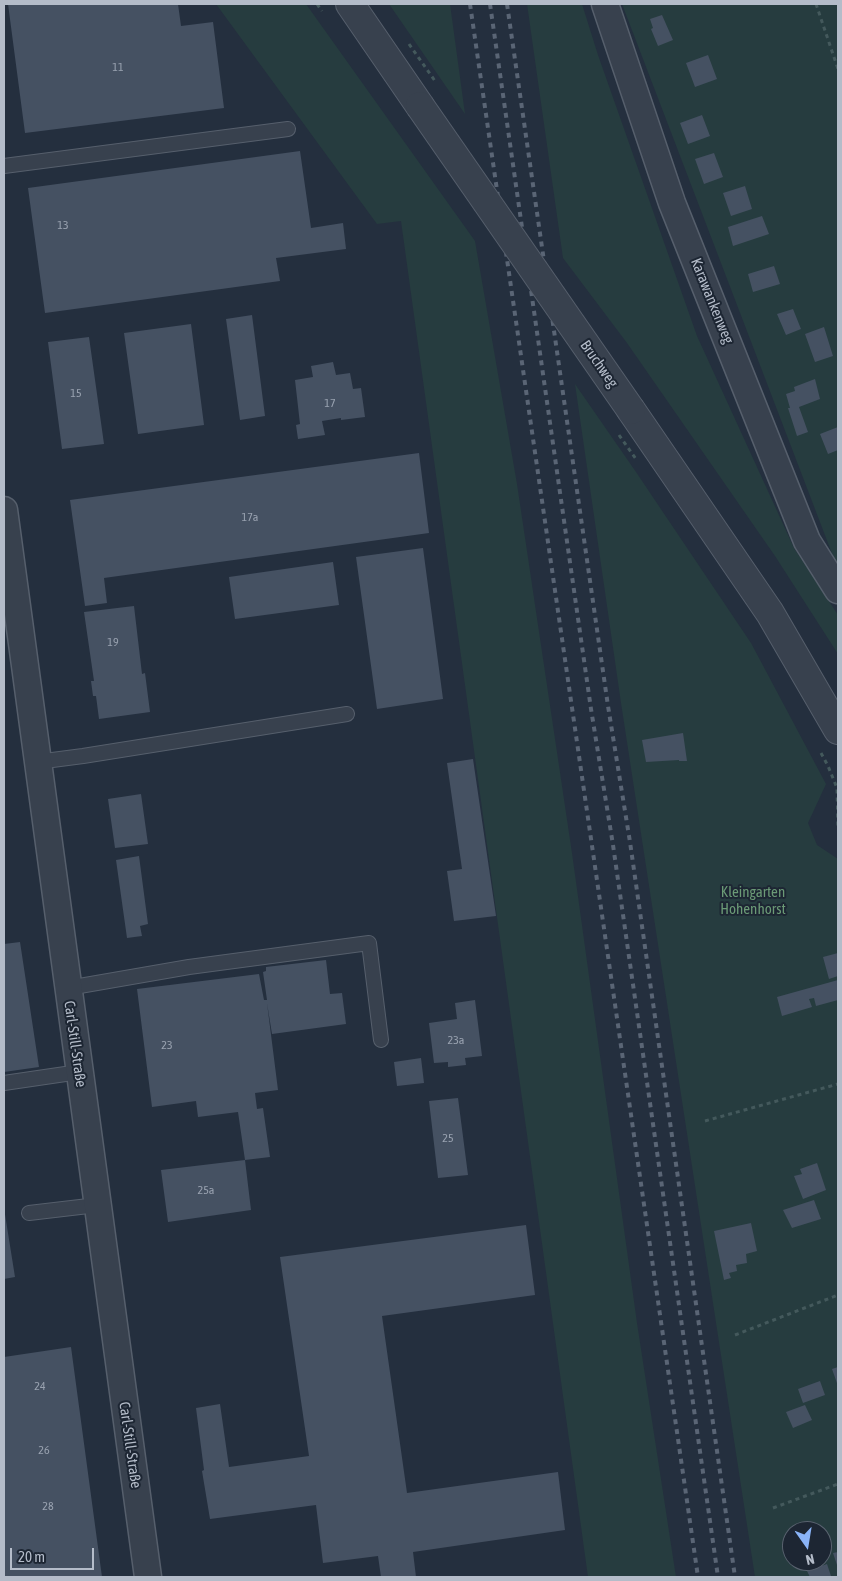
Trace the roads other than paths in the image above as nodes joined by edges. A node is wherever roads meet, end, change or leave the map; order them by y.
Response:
1 (350, 4) edge
2 (605, 4) edge
3 (288, 128) dead end
4 (4, 166) edge
5 (4, 510) edge
6 (838, 590) edge
7 (347, 714) dead end
8 (838, 730) edge
9 (38, 762) junction
10 (68, 988) junction
11 (382, 1040) dead end
12 (79, 1072) junction
13 (4, 1083) edge
14 (97, 1205) junction
15 (29, 1213) dead end
16 (148, 1577) edge

1 - 8 street, Bruchweg, bridge
2 - 6 street, Karawankenweg
3 - 4 lane
5 - 9 street, Carl-Still-Straße
7 - 9 lane
9 - 10 street, Carl-Still-Straße
10 - 11 lane
10 - 12 street, Carl-Still-Straße
12 - 13 lane
12 - 14 street, Carl-Still-Straße
14 - 15 lane
14 - 16 street, Carl-Still-Straße

